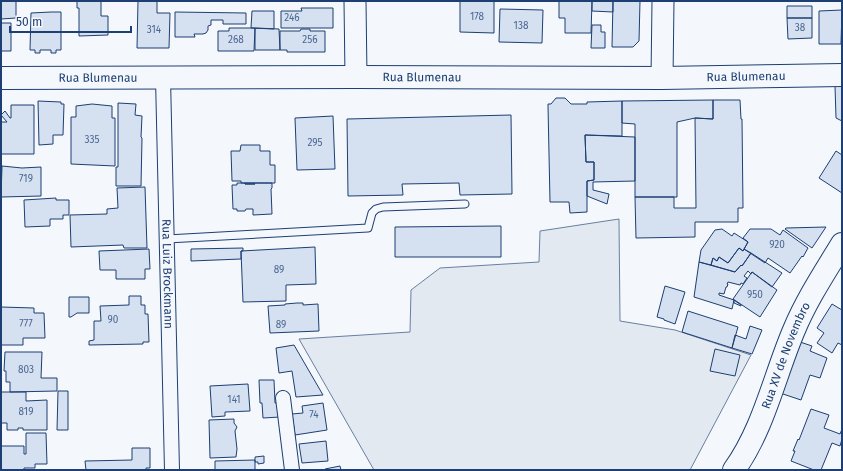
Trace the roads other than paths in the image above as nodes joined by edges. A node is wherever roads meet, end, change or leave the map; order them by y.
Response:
1 (355, 1) edge
2 (663, 1) edge
3 (842, 75) edge
4 (356, 77) junction
5 (1, 78) edge
6 (163, 78) junction
7 (662, 78) junction
8 (465, 204) dead end
9 (167, 239) junction
10 (840, 254) edge
11 (283, 398) dead end
12 (172, 470) edge
13 (292, 470) edge
14 (734, 470) edge

1 - 4 street
2 - 7 street
3 - 7 main road, Rua Blumenau
4 - 6 main road, Rua Blumenau
4 - 7 main road, Rua Blumenau
5 - 6 main road, Rua Blumenau
6 - 9 street, Rua Luiz Brockmann
8 - 9 lane
9 - 12 street, Rua Luiz Brockmann
10 - 14 main road, Rua XV de Novembro
11 - 13 street

